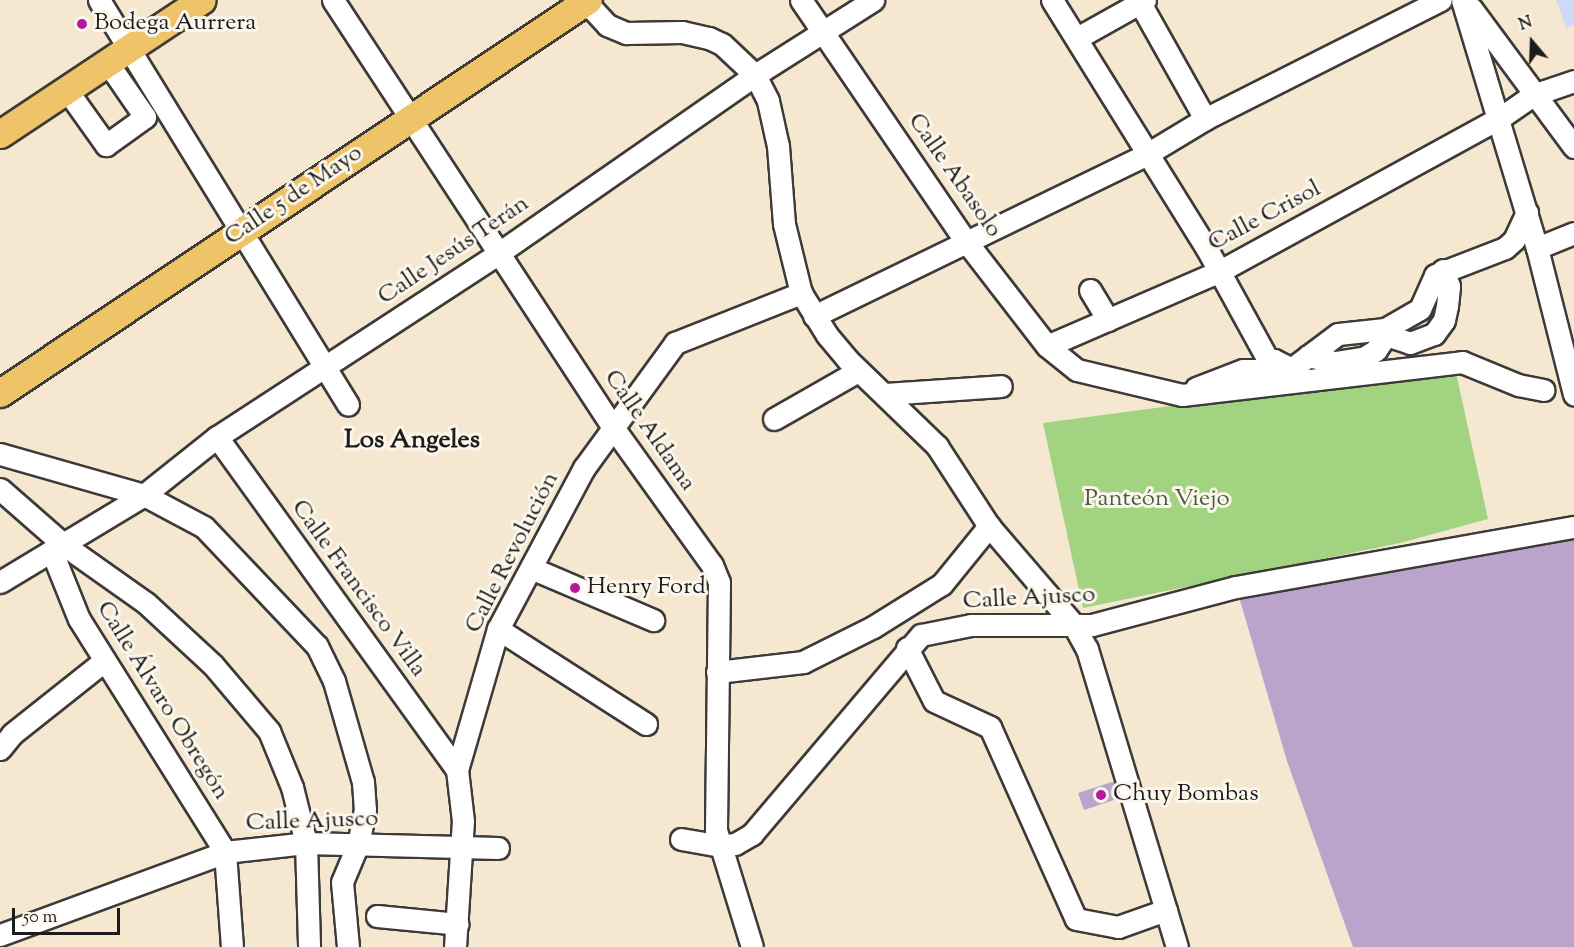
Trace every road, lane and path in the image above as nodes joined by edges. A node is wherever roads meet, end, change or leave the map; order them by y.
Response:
1 (99, 0) edge
2 (202, 0) edge
3 (333, 0) edge
4 (586, 0) edge
5 (801, 0) edge
6 (873, 0) edge
7 (1052, 0) edge
8 (1441, 0) edge
9 (1464, 0) edge
10 (1142, 1) edge
11 (824, 30) junction
12 (1077, 38) junction
13 (117, 55) junction
14 (755, 75) junction
15 (1574, 81) edge
16 (66, 89) junction
17 (1533, 96) junction
18 (411, 118) junction
19 (1500, 118) junction
20 (1205, 119) junction
21 (0, 134) edge
22 (1574, 147) edge
23 (1147, 154) junction
24 (1527, 212) junction
25 (242, 230) junction
26 (1574, 233) edge
27 (965, 240) junction
28 (1537, 248) junction
29 (499, 253) junction
30 (1443, 270) junction
31 (1220, 271) junction
32 (1090, 290) dead end
33 (801, 293) junction
34 (1420, 309) junction
35 (814, 316) junction
36 (1108, 320) junction
37 (1444, 320) junction
38 (1385, 332) junction
39 (1047, 346) junction
40 (1308, 356) junction
41 (327, 367) junction
42 (1273, 368) junction
43 (858, 371) junction
44 (1001, 386) dead end
45 (1544, 390) dead end
46 (0, 393) edge
47 (885, 394) junction
48 (1574, 394) edge
49 (1182, 395) junction
50 (348, 404) dead end
51 (774, 419) dead end
52 (612, 426) junction
53 (217, 437) junction
54 (0, 454) edge
55 (0, 489) edge
56 (144, 495) junction
57 (989, 526) junction
58 (1574, 526) edge
59 (58, 549) junction
60 (531, 568) junction
61 (0, 582) edge
62 (653, 620) dead end
63 (1073, 624) junction
64 (498, 629) junction
65 (908, 648) junction
66 (104, 661) junction
67 (717, 672) junction
68 (646, 724) dead end
69 (0, 749) edge
70 (457, 770) junction
71 (681, 839) dead end
72 (306, 843) junction
73 (358, 844) junction
74 (462, 846) junction
75 (720, 846) junction
76 (498, 848) dead end
77 (225, 852) junction
78 (1166, 910) junction
79 (377, 916) dead end
80 (458, 924) junction
81 (0, 935) edge
82 (232, 947) edge
83 (309, 947) edge
84 (348, 947) edge
85 (455, 947) edge
86 (752, 947) edge
87 (1177, 947) edge

1 - 13 street
2 - 13 main road
3 - 18 street, Calle Aldama
4 - 14 street
4 - 18 main road, Calle 5 de Mayo
5 - 11 street, Calle Abasolo
6 - 11 street, Calle Jesús Terán
7 - 12 street
8 - 20 street
9 - 17 street
9 - 19 street
10 - 12 street
10 - 20 street
11 - 14 street, Calle Jesús Terán
11 - 27 street, Calle Abasolo
12 - 23 street
13 - 16 main road
13 - 16 street
13 - 25 street
14 - 29 street, Calle Jesús Terán
14 - 33 street
15 - 17 street, Calle Crisol
16 - 21 main road
17 - 19 street, Calle Crisol
17 - 22 street
18 - 25 main road, Calle 5 de Mayo
18 - 29 street, Calle Aldama
19 - 24 street
19 - 31 street, Calle Crisol
20 - 23 street
23 - 27 street
23 - 31 street
24 - 28 street
24 - 30 street
25 - 41 street
25 - 46 main road, Calle 5 de Mayo
26 - 28 street
27 - 35 street
27 - 39 street, Calle Abasolo
28 - 48 street
29 - 41 street, Calle Jesús Terán
29 - 52 street, Calle Aldama
30 - 34 street
30 - 37 street
31 - 36 street, Calle Crisol
31 - 42 street
32 - 36 street
33 - 35 street
33 - 52 street, Calle Revolución
34 - 37 street
34 - 38 street
35 - 43 street
36 - 39 street, Calle Crisol
37 - 38 street
38 - 40 street
38 - 40 street
39 - 49 street, Calle Abasolo
40 - 42 street
41 - 50 street
41 - 53 street, Calle Jesús Terán
42 - 49 street
43 - 47 street
43 - 51 street
44 - 47 street
45 - 49 street
47 - 57 street
52 - 60 street, Calle Revolución
52 - 67 street, Calle Aldama
53 - 56 street, Calle Jesús Terán
53 - 70 street, Calle Francisco Villa
54 - 56 street
55 - 59 street
56 - 59 street, Calle Jesús Terán
56 - 73 street
57 - 63 street
57 - 67 street
58 - 63 street, Calle Ajusco
59 - 61 street, Calle Jesús Terán
59 - 66 street, Calle Álvaro Obregón
59 - 72 street
60 - 62 street
60 - 64 street, Calle Revolución
63 - 65 street, Calle Ajusco
63 - 78 street
64 - 68 street
64 - 70 street, Calle Revolución
65 - 75 street, Calle Ajusco
65 - 78 street
66 - 69 street
66 - 77 street, Calle Álvaro Obregón
67 - 75 street, Calle Aldama
70 - 74 street, Calle Revolución
71 - 75 street, Calle Ajusco
72 - 73 street, Calle Ajusco
72 - 77 street, Calle Ajusco
72 - 83 street
73 - 74 street, Calle Ajusco
73 - 84 street
74 - 76 street, Calle Ajusco
74 - 80 street, Calle Revolución
75 - 86 street, Calle Aldama
77 - 81 street, Calle Ajusco
77 - 82 street, Calle Álvaro Obregón
78 - 87 street
79 - 80 street
80 - 85 street, Calle Revolución

